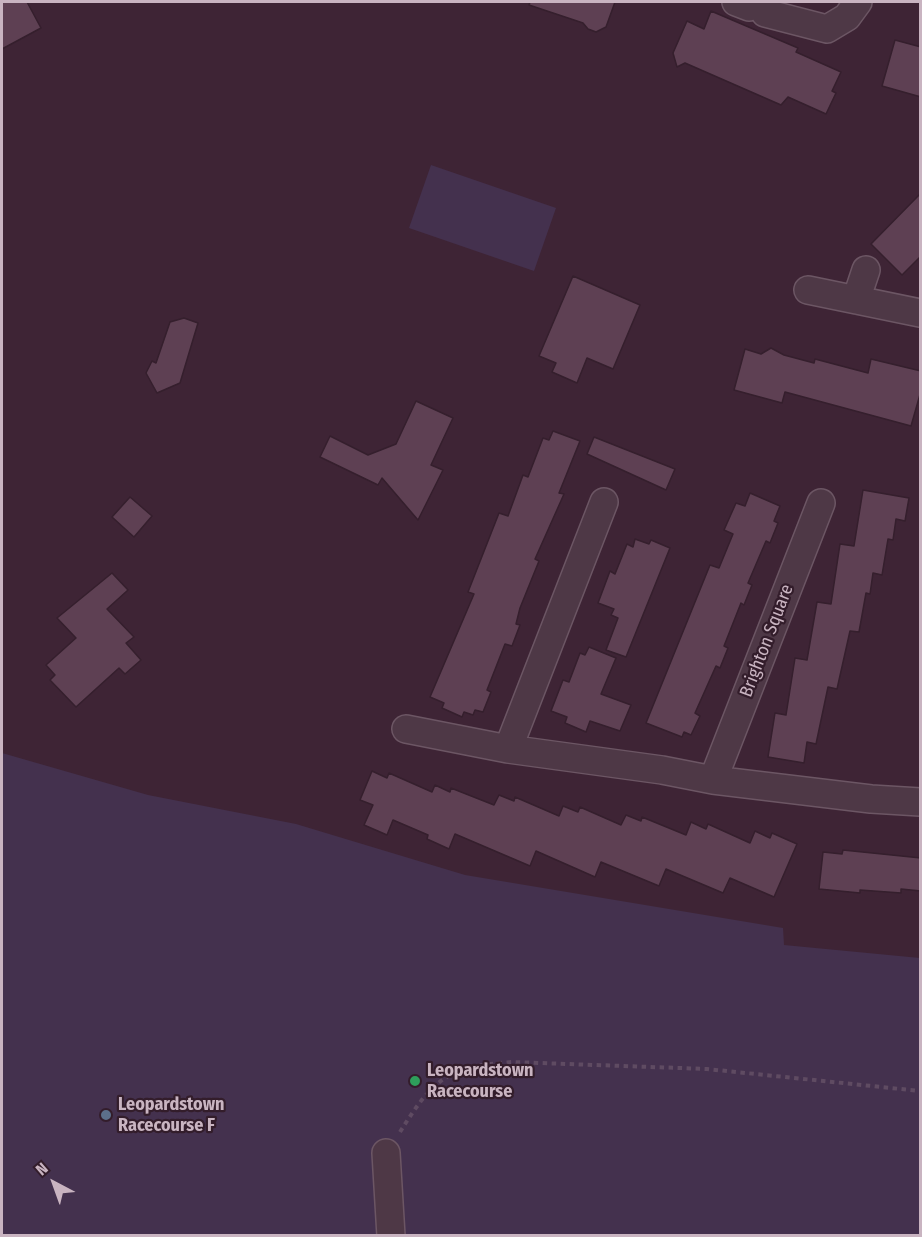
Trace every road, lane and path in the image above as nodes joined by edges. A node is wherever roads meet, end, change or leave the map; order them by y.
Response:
1 (858, 2) edge
2 (750, 7) edge
3 (866, 270) dead end
4 (808, 290) dead end
5 (856, 300) junction
6 (921, 313) edge
7 (604, 502) dead end
8 (821, 503) dead end
9 (406, 729) dead end
10 (508, 749) junction
11 (713, 780) junction
12 (921, 802) edge
13 (921, 1091) edge
14 (386, 1153) joint
15 (391, 1236) edge

1 - 2 street
3 - 5 street
4 - 5 street
5 - 6 street
7 - 10 street
8 - 11 street, Brighton Square
9 - 10 street
10 - 11 street
11 - 12 street
13 - 14 path
14 - 15 street

